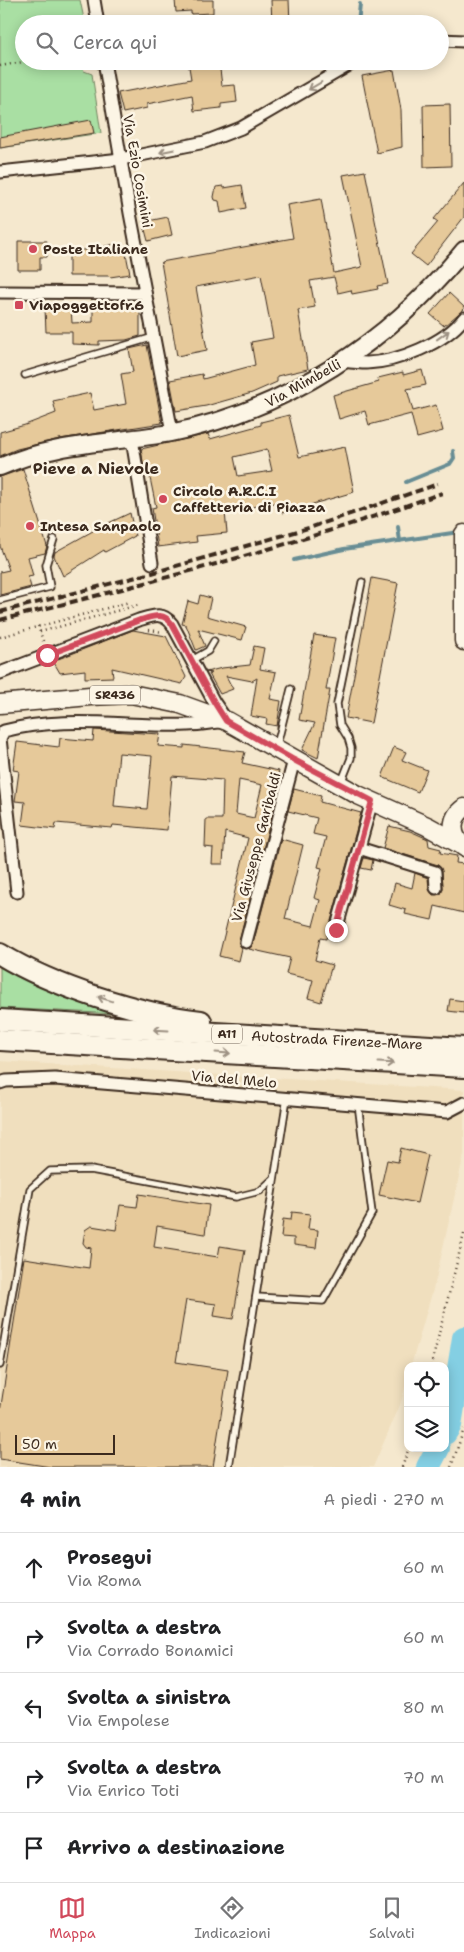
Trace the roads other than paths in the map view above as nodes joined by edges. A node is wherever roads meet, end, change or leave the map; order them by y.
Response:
1 (94, 0) edge
2 (96, 15) edge
3 (449, 40) edge
4 (464, 41) edge
5 (106, 70) edge
6 (341, 70) edge
7 (121, 159) junction
8 (0, 172) edge
9 (464, 250) edge
10 (0, 292) edge
11 (145, 293) junction
12 (464, 318) edge
13 (154, 337) junction
14 (344, 361) junction
15 (25, 375) dead end
16 (172, 432) junction
17 (132, 439) junction
18 (0, 467) edge
19 (464, 534) edge
20 (54, 539) dead end
21 (152, 563) dead end
22 (362, 582) dead end
23 (0, 600) edge
24 (214, 641) dead end
25 (464, 641) edge
26 (192, 660) junction
27 (0, 673) edge
28 (291, 689) dead end
29 (0, 704) edge
30 (226, 721) junction
31 (276, 750) junction
32 (294, 760) junction
33 (340, 785) junction
34 (372, 801) junction
35 (464, 808) edge
36 (453, 824) junction
37 (427, 826) junction
38 (461, 845) edge
39 (359, 848) junction
40 (436, 888) dead end
41 (17, 892) dead end
42 (336, 930) dead end
43 (246, 942) dead end
44 (0, 954) edge
45 (0, 1020) edge
46 (0, 1040) edge
47 (342, 1041) junction
48 (113, 1046) junction
49 (0, 1048) edge
50 (458, 1057) edge
51 (0, 1083) edge
52 (287, 1098) junction
53 (464, 1103) edge
54 (358, 1104) junction
55 (274, 1178) junction
56 (256, 1297) junction
57 (0, 1365) edge
58 (229, 1467) edge

1 - 2 street
3 - 4 street
5 - 7 street, Via Ezio Cosimini
6 -> 7 street
7 - 8 street
7 - 11 street, Via Ezio Cosimini
9 - 14 main road, Via Mimbelli
10 - 11 street
11 - 13 street, Via Ezio Cosimini
14 -> 12 street
13 - 15 lane
13 - 16 street, Via Ezio Cosimini
14 - 16 main road, Via Mimbelli
16 - 17 main road, Via Mimbelli
17 - 18 main road, Via Mimbelli
17 - 21 street
19 - 25 main road
20 - 23 lane
22 - 33 lane
24 - 26 lane
26 - 27 street
26 - 30 street
28 - 31 lane
29 - 30 main road, SR436
30 - 31 main road, SR436
30 - 41 street
31 - 32 main road, SR436
32 - 33 main road, SR436
32 - 43 street, Via Giuseppe Garibaldi
33 - 34 main road, SR436
34 - 37 main road, SR436
34 - 39 street
35 - 36 main road
36 - 37 main road, SR436
36 - 38 main road
37 - 38 main road, SR436
39 - 40 street
39 - 42 street
47 -> 44 highway
47 -> 45 highway, Autostrada Firenze-Mare / A11
46 - 48 highway, Autostrada Firenze-Mare / A11
47 - 50 highway, Autostrada Firenze-Mare / A11
48 - 49 highway
48 -> 50 highway, Autostrada Firenze-Mare / A11
51 - 52 street, Via del Melo
52 - 54 street, Via del Melo
52 - 55 lane
53 - 54 street, Via del Melo
54 - 56 lane
55 - 56 lane
55 - 57 lane
56 - 58 lane

